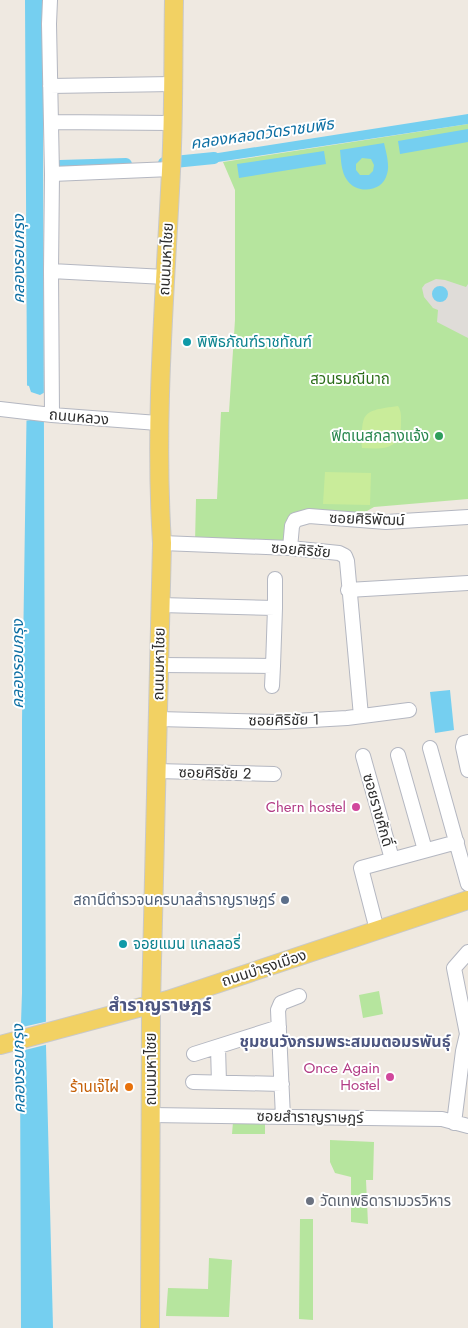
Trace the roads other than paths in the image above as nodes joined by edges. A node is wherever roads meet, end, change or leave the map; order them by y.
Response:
1 (50, 0) edge
2 (174, 0) edge
3 (173, 84) junction
4 (50, 86) junction
5 (51, 122) junction
6 (172, 122) junction
7 (171, 162) junction
8 (52, 174) junction
9 (51, 271) junction
10 (165, 277) junction
11 (0, 409) edge
12 (52, 415) junction
13 (158, 423) junction
14 (468, 517) edge
15 (162, 543) junction
16 (290, 548) junction
17 (275, 579) dead end
18 (468, 582) edge
19 (348, 590) junction
20 (160, 606) junction
21 (274, 608) junction
22 (159, 665) junction
23 (273, 666) junction
24 (272, 686) dead end
25 (409, 710) dead end
26 (361, 716) junction
27 (158, 719) junction
28 (468, 742) edge
29 (430, 748) dead end
30 (398, 755) dead end
31 (363, 756) dead end
32 (468, 770) edge
33 (156, 772) junction
34 (274, 774) dead end
35 (456, 842) junction
36 (425, 850) junction
37 (392, 859) junction
38 (468, 884) edge
39 (468, 900) edge
40 (377, 930) junction
41 (468, 952) edge
42 (299, 996) dead end
43 (151, 1004) junction
44 (279, 1027) junction
45 (6, 1043) edge
46 (218, 1047) junction
47 (194, 1054) dead end
48 (193, 1082) dead end
49 (219, 1083) junction
50 (282, 1084) junction
51 (150, 1115) junction
52 (284, 1117) junction
53 (461, 1125) edge
54 (150, 1328) edge

1 - 4 street
2 - 3 main road, ถนนมหาไชย
3 - 4 street
3 - 6 main road, ถนนมหาไชย
4 - 5 street
5 - 6 street
5 - 8 street
6 - 7 main road, ถนนมหาไชย
7 - 8 street
7 - 10 main road, ถนนมหาไชย
8 - 9 street
9 - 10 street
9 - 12 street
10 - 13 main road, ถนนมหาไชย
11 - 12 street, ถนนหลวง
12 - 13 street, ถนนหลวง
13 - 15 main road, ถนนมหาไชย
14 - 16 street, ซอยศิริพัฒน์
15 - 16 street, ซอยศิริชัย
15 - 20 main road, ถนนมหาไชย
16 - 19 street, ซอยศิริชัย
17 - 21 street
18 - 19 street
19 - 26 street
20 - 21 street
20 - 22 main road, ถนนมหาไชย
21 - 23 street
22 - 23 street
22 - 27 main road, ถนนมหาไชย
23 - 24 street
25 - 26 street, ซอยศิริชัย 1
26 - 27 street, ซอยศิริชัย 1
27 - 33 main road, ถนนมหาไชย
28 - 32 street
29 - 35 street
30 - 36 street
31 - 37 street, ซอยราชศักดิ์
33 - 34 street, ซอยศิริชัย 2
33 - 43 main road, ถนนมหาไชย
35 - 36 street
35 - 38 street
36 - 37 street
37 - 40 street, ซอยราชศักดิ์
39 - 40 main road, ถนนบำรุงเมือง
40 - 43 main road, ถนนบำรุงเมือง
41 - 53 street
42 - 44 street
43 - 45 main road, ถนนบำรุงเมือง
43 - 51 main road, ถนนมหาไชย
44 - 46 street
44 - 50 street
46 - 47 street
46 - 49 street
48 - 49 street
49 - 50 street
50 - 52 street
51 - 52 street, ซอยสำราญราษฎร์
51 - 54 main road, ถนนมหาไชย
52 - 53 street, ซอยสำราญราษฎร์

